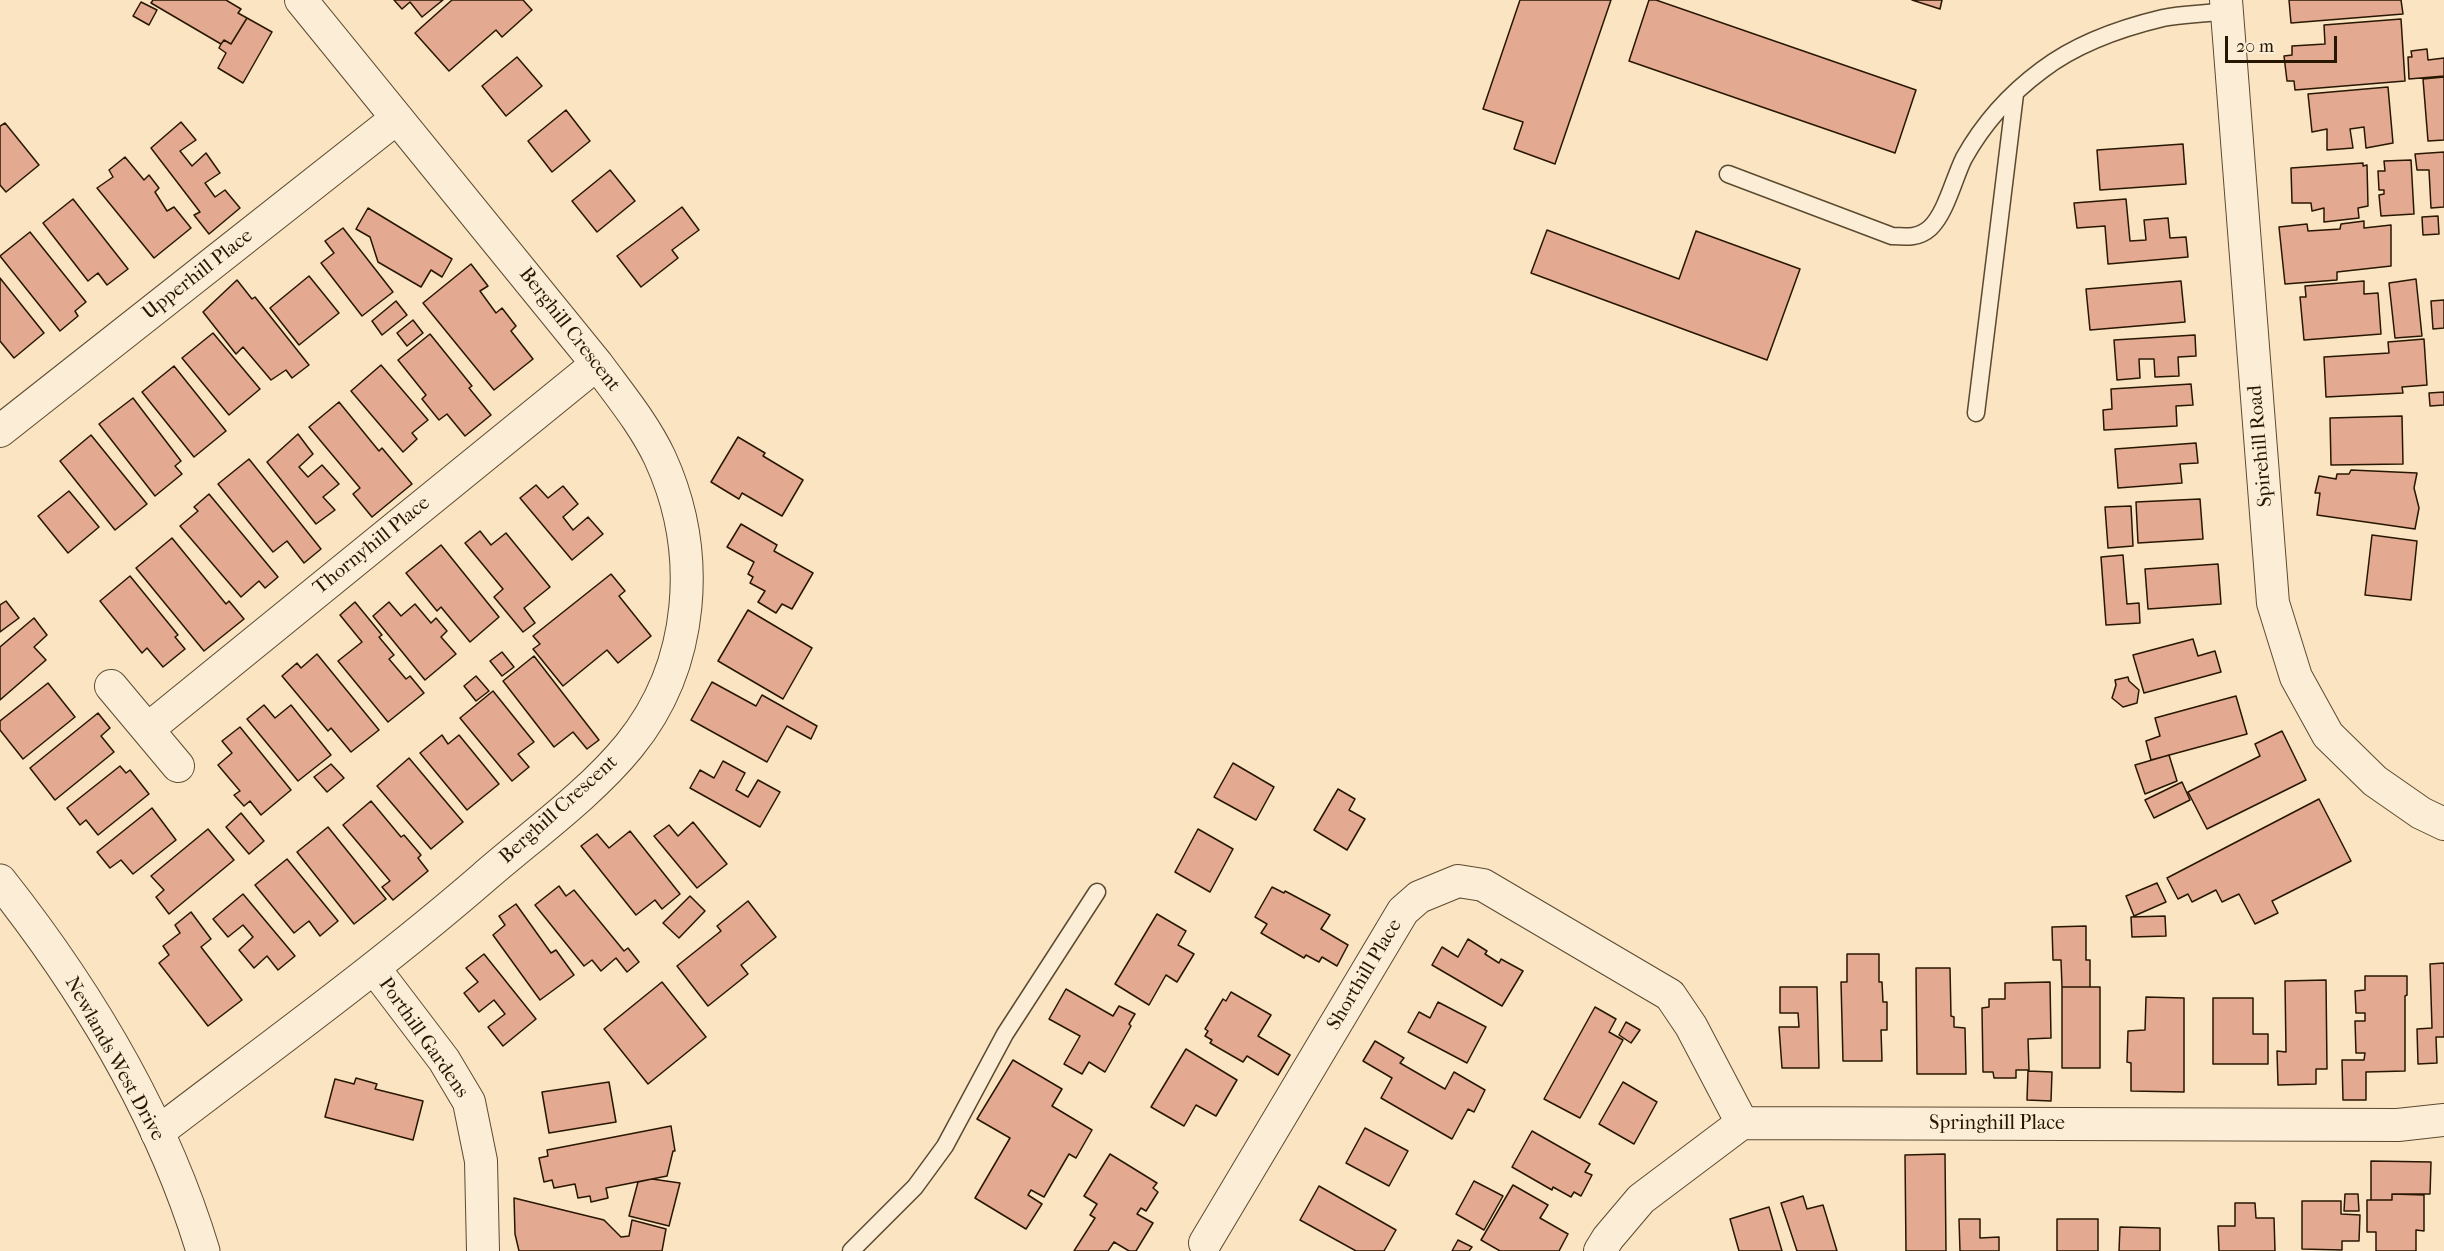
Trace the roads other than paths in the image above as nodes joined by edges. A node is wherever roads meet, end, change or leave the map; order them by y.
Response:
1 (301, 0) edge
2 (2226, 6) edge
3 (2014, 94) junction
4 (397, 118) junction
5 (1728, 174) dead end
6 (597, 364) junction
7 (1976, 413) dead end
8 (0, 432) edge
9 (111, 686) dead end
10 (148, 729) junction
11 (178, 766) dead end
12 (2444, 824) edge
13 (0, 881) edge
14 (1097, 892) dead end
15 (374, 968) junction
16 (2444, 1120) edge
17 (1742, 1123) junction
18 (157, 1132) junction
19 (1204, 1247) edge
20 (203, 1251) edge
21 (483, 1251) edge
22 (850, 1251) edge
23 (1600, 1251) edge

1 - 4 street, Berghill Crescent
2 - 3 lane
2 - 12 street, Spirehill Road
3 - 5 lane
3 - 7 lane
4 - 6 street, Berghill Crescent
4 - 8 street, Upperhill Place
6 - 10 street, Thornyhill Place
6 - 15 street, Berghill Crescent
9 - 10 street
10 - 11 street
13 - 18 street, Newlands West Drive
14 - 22 lane
15 - 18 street, Berghill Crescent
15 - 21 street, Porthill Gardens
16 - 17 street, Springhill Place
17 - 19 street, Shorthill Place
17 - 23 street
18 - 20 street, Newlands West Drive

